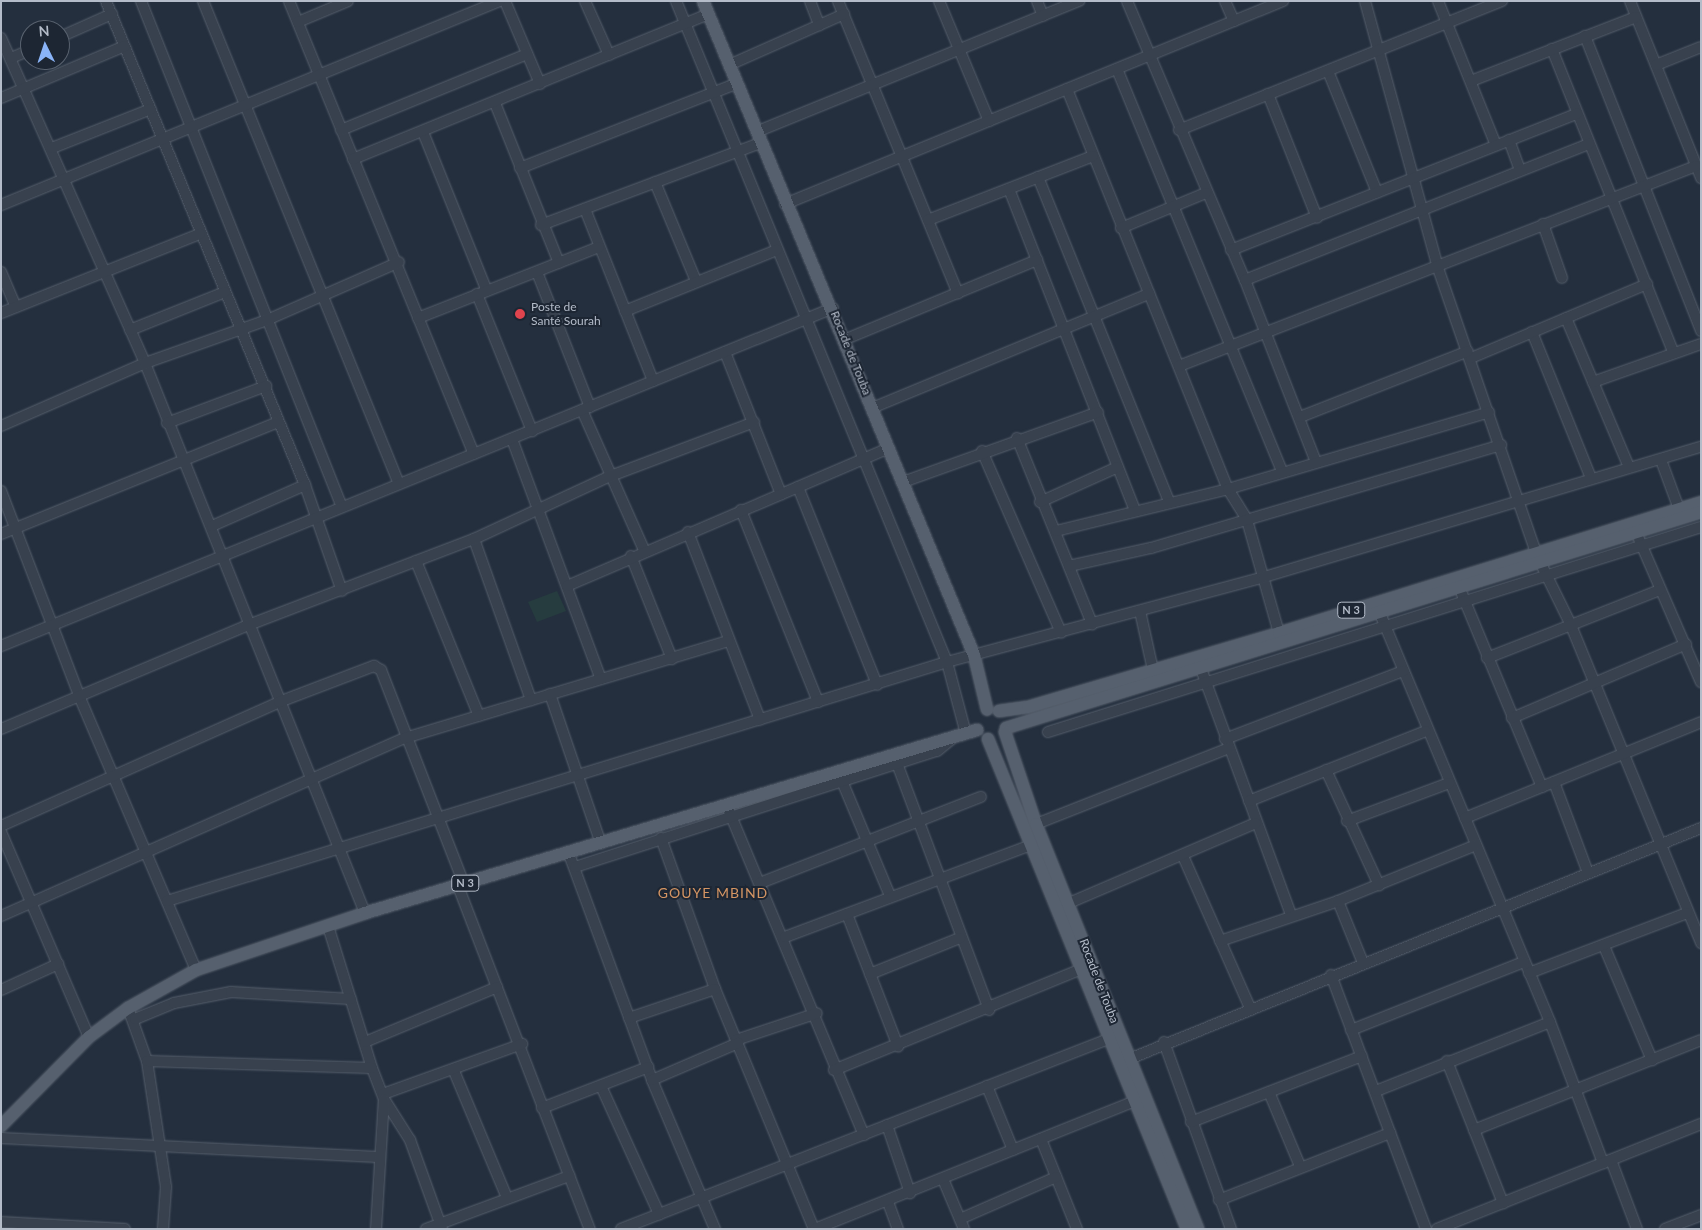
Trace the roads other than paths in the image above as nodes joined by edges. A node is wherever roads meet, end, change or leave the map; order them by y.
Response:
1 (106, 1) edge
2 (141, 1) edge
3 (203, 1) edge
4 (290, 1) edge
5 (348, 1) edge
6 (500, 1) edge
7 (505, 1) edge
8 (586, 1) edge
9 (676, 1) edge
10 (703, 1) edge
11 (810, 1) edge
12 (838, 1) edge
13 (939, 1) edge
14 (1037, 1) edge
15 (1079, 1) edge
16 (1127, 1) edge
17 (1226, 1) edge
18 (1283, 1) edge
19 (1365, 1) edge
20 (1438, 1) edge
21 (1502, 1) edge
22 (1630, 1) edge
23 (112, 14) junction
24 (708, 14) junction
25 (844, 14) junction
26 (1043, 16) junction
27 (1636, 17) junction
28 (1234, 21) junction
29 (298, 22) junction
30 (685, 24) junction
31 (1447, 24) junction
32 (819, 25) junction
33 (70, 33) edge
34 (1585, 36) junction
35 (1, 38) edge
36 (125, 46) junction
37 (1701, 47) edge
38 (959, 49) junction
39 (1552, 49) junction
40 (1379, 52) junction
41 (20, 54) edge
42 (527, 54) junction
43 (609, 54) junction
44 (1149, 56) junction
45 (11, 58) junction
46 (729, 65) junction
47 (1656, 65) junction
48 (1117, 69) junction
49 (1328, 71) junction
50 (320, 76) junction
51 (1471, 81) junction
52 (540, 84) junction
53 (736, 84) junction
54 (873, 85) junction
55 (26, 89) junction
56 (1067, 89) junction
57 (714, 93) junction
58 (1268, 94) junction
59 (1, 98) edge
60 (495, 102) junction
61 (245, 105) junction
62 (151, 109) junction
63 (1577, 114) junction
64 (988, 121) junction
65 (192, 127) junction
66 (341, 130) junction
67 (1179, 130) junction
68 (423, 132) junction
69 (758, 137) junction
70 (163, 139) junction
71 (1509, 140) junction
72 (1589, 144) junction
73 (1496, 145) junction
74 (52, 148) junction
75 (1701, 148) edge
76 (736, 149) junction
77 (1690, 152) junction
78 (902, 156) junction
79 (1093, 156) junction
80 (353, 159) junction
81 (1696, 166) junction
82 (520, 168) junction
83 (1520, 170) junction
84 (1038, 177) junction
85 (1413, 178) junction
86 (1701, 178) edge
87 (61, 181) junction
88 (655, 182) junction
89 (1644, 183) junction
90 (1010, 189) junction
91 (1377, 192) junction
92 (1206, 193) junction
93 (1611, 196) junction
94 (1, 204) edge
95 (785, 204) junction
96 (1176, 205) junction
97 (585, 209) junction
98 (1422, 209) junction
99 (1317, 218) junction
100 (928, 220) junction
101 (1543, 224) junction
102 (541, 225) junction
103 (1121, 228) junction
104 (200, 234) junction
105 (600, 247) junction
106 (776, 250) junction
107 (1231, 250) junction
108 (1037, 260) junction
109 (399, 262) junction
110 (559, 263) junction
111 (1438, 268) junction
112 (1, 272) edge
113 (537, 272) junction
114 (105, 273) junction
115 (1562, 278) dead end
116 (1245, 280) junction
117 (696, 281) junction
118 (1647, 284) junction
119 (225, 292) junction
120 (482, 292) junction
121 (958, 293) junction
122 (1149, 294) junction
123 (323, 295) junction
124 (16, 307) junction
125 (833, 308) junction
126 (625, 311) junction
127 (1, 313) edge
128 (1096, 317) junction
129 (418, 318) junction
130 (1566, 318) junction
131 (808, 319) junction
132 (267, 320) junction
133 (242, 329) junction
134 (1064, 329) junction
135 (130, 330) junction
136 (1532, 332) junction
137 (1701, 332) edge
138 (1266, 335) junction
139 (846, 339) junction
140 (1701, 344) edge
141 (1232, 346) junction
142 (725, 352) junction
143 (1673, 352) junction
144 (1469, 355) junction
145 (145, 364) junction
146 (1179, 366) junction
147 (653, 382) junction
148 (1593, 382) junction
149 (266, 386) junction
150 (872, 408) junction
151 (586, 409) junction
152 (1098, 412) junction
153 (1489, 412) junction
154 (1300, 417) junction
155 (278, 422) junction
156 (754, 422) junction
157 (167, 423) junction
158 (1, 426) edge
159 (532, 431) junction
160 (1016, 438) junction
161 (512, 439) junction
162 (1500, 445) junction
163 (1701, 447) edge
164 (889, 448) junction
165 (982, 451) junction
166 (474, 454) junction
167 (863, 460) junction
168 (1661, 460) junction
169 (184, 461) junction
170 (1316, 462) junction
171 (1118, 467) junction
172 (1629, 467) junction
173 (1282, 471) junction
174 (608, 477) junction
175 (1592, 478) junction
176 (902, 482) junction
177 (399, 484) junction
178 (305, 485) junction
179 (798, 487) junction
180 (1228, 488) junction
181 (1, 491) edge
182 (781, 494) junction
183 (1040, 502) junction
184 (1169, 502) junction
185 (1519, 502) junction
186 (1701, 502) edge
187 (342, 508) junction
188 (1134, 508) junction
189 (1679, 509) junction
190 (538, 510) junction
191 (742, 510) junction
192 (1701, 512) edge
193 (317, 518) junction
194 (1247, 520) junction
195 (212, 526) junction
196 (1701, 527) edge
197 (16, 528) junction
198 (1056, 531) junction
199 (1636, 531) junction
200 (688, 532) junction
201 (1, 534) edge
202 (474, 539) junction
203 (1641, 545) junction
204 (644, 550) junction
205 (222, 555) junction
206 (631, 556) junction
207 (1538, 556) junction
208 (416, 561) junction
209 (1069, 566) junction
210 (1545, 573) junction
211 (1264, 576) junction
212 (568, 586) junction
213 (1660, 590) junction
214 (342, 591) junction
215 (1461, 592) junction
216 (1140, 611) junction
217 (1379, 611) junction
218 (1570, 623) junction
219 (55, 624) junction
220 (1092, 624) junction
221 (1385, 625) junction
222 (246, 626) junction
223 (1061, 633) junction
224 (1279, 633) junction
225 (728, 641) junction
226 (1686, 644) junction
227 (1, 646) edge
228 (974, 654) junction
229 (1488, 658) junction
230 (672, 659) junction
231 (947, 662) junction
232 (1200, 666) junction
233 (1153, 670) junction
234 (1403, 671) junction
235 (601, 679) junction
236 (1204, 681) junction
237 (1595, 682) junction
238 (1701, 682) edge
239 (877, 685) junction
240 (550, 694) junction
241 (80, 698) junction
242 (531, 700) junction
243 (279, 702) junction
244 (818, 702) junction
245 (993, 710) junction
246 (479, 716) junction
247 (1512, 718) junction
248 (760, 720) junction
249 (1701, 722) edge
250 (1, 729) edge
251 (1005, 730) junction
252 (1426, 731) junction
253 (1048, 732) dead end
254 (966, 734) junction
255 (405, 738) junction
256 (988, 739) junction
257 (1227, 743) junction
258 (1622, 755) junction
259 (895, 759) junction
260 (1326, 770) junction
261 (114, 776) junction
262 (578, 776) junction
263 (311, 779) junction
264 (842, 781) junction
265 (1554, 782) junction
266 (1449, 783) junction
267 (1542, 787) junction
268 (981, 797) dead end
269 (1249, 801) junction
270 (730, 811) junction
271 (438, 818) junction
272 (1465, 818) junction
273 (919, 821) junction
274 (1347, 821) junction
275 (1256, 823) junction
276 (1036, 824) junction
277 (1, 826) edge
278 (1701, 828) edge
279 (1, 832) edge
280 (661, 838) junction
281 (868, 841) junction
282 (601, 844) junction
283 (1476, 844) junction
284 (1661, 844) junction
285 (1031, 845) junction
286 (340, 846) junction
287 (146, 852) junction
288 (569, 854) junction
289 (1183, 856) junction
290 (575, 867) junction
291 (1588, 873) junction
292 (940, 878) junction
293 (760, 883) junction
294 (461, 885) junction
295 (1379, 885) junction
296 (890, 896) junction
297 (1338, 900) junction
298 (167, 901) junction
299 (32, 903) junction
300 (1069, 904) junction
301 (1503, 907) junction
302 (365, 913) junction
303 (1687, 913) junction
304 (846, 914) junction
305 (1, 916) edge
306 (1291, 916) junction
307 (328, 926) junction
308 (785, 937) junction
309 (960, 938) junction
310 (1220, 941) junction
311 (1701, 943) edge
312 (1604, 946) junction
313 (1524, 962) junction
314 (1363, 963) junction
315 (58, 964) junction
316 (1081, 969) junction
317 (196, 970) junction
318 (1529, 973) junction
319 (870, 974) junction
320 (1331, 975) junction
321 (497, 987) junction
322 (715, 989) junction
323 (1, 990) edge
324 (350, 999) junction
325 (1250, 1008) junction
326 (988, 1010) junction
327 (131, 1013) junction
328 (817, 1013) junction
329 (629, 1018) junction
330 (1550, 1022) junction
331 (1351, 1030) junction
332 (1114, 1036) junction
333 (89, 1038) junction
334 (1701, 1040) edge
335 (737, 1041) junction
336 (365, 1042) junction
337 (1164, 1042) junction
338 (522, 1044) junction
339 (898, 1046) junction
340 (1362, 1056) junction
341 (1129, 1059) junction
342 (1652, 1060) junction
343 (147, 1061) junction
344 (1447, 1061) junction
345 (648, 1067) junction
346 (372, 1068) junction
347 (834, 1070) junction
348 (454, 1072) junction
349 (652, 1080) junction
350 (601, 1086) junction
351 (987, 1086) junction
352 (1576, 1089) junction
353 (1376, 1091) junction
354 (1269, 1092) junction
355 (384, 1097) junction
356 (1135, 1101) junction
357 (542, 1108) junction
358 (1191, 1122) junction
359 (1701, 1124) edge
360 (887, 1125) junction
361 (1, 1126) edge
362 (1474, 1130) junction
363 (1390, 1133) junction
364 (864, 1135) junction
365 (1, 1138) edge
366 (1041, 1140) junction
367 (160, 1145) junction
368 (1013, 1150) junction
369 (378, 1157) junction
370 (1607, 1161) junction
371 (789, 1163) junction
372 (1300, 1166) junction
373 (569, 1176) junction
374 (1056, 1177) junction
375 (944, 1179) junction
376 (910, 1193) junction
377 (699, 1197) junction
378 (507, 1198) junction
379 (1220, 1200) junction
380 (888, 1202) junction
381 (1503, 1203) junction
382 (658, 1214) junction
383 (1701, 1215) edge
384 (1, 1222) edge
385 (962, 1224) edge
386 (441, 1226) edge
387 (1193, 1228) edge
388 (125, 1229) edge
389 (163, 1229) edge
390 (376, 1229) edge
391 (426, 1229) edge
392 (590, 1229) edge
393 (621, 1229) edge
394 (715, 1229) edge
395 (814, 1229) edge
396 (898, 1229) edge
397 (1077, 1229) edge
398 (1231, 1229) edge
399 (1426, 1229) edge
400 (1437, 1229) edge
401 (1637, 1229) edge
402 (1665, 1229) edge

1 - 23 street
2 - 65 street
3 - 61 street
4 - 29 street
5 - 29 street
6 - 50 street
7 - 42 street
8 - 43 street
9 - 30 street
10 - 24 main road, Rocade de Touba
11 - 32 street
12 - 25 street
13 - 38 street
14 - 26 street
15 - 26 street
16 - 44 street
17 - 28 street
18 - 28 street
19 - 40 street
20 - 31 street
21 - 31 street
22 - 27 street
23 - 33 street
23 - 36 street
24 - 30 street
24 - 46 main road, Rocade de Touba
25 - 32 street
25 - 54 street
26 - 38 street
27 - 34 street
27 - 47 street
28 - 44 street
29 - 50 street
30 - 43 street
30 - 57 street
31 - 40 street
31 - 51 street
32 - 46 street
34 - 39 street
34 - 89 street
35 - 45 street
36 - 55 street
36 - 62 street
37 - 47 street
38 - 54 street
38 - 64 street
39 - 51 street
39 - 63 street
40 - 49 street
40 - 85 street
41 - 45 street
42 - 52 street
42 - 66 street
43 - 52 street
44 - 48 street
44 - 67 street
45 - 55 street
46 - 53 main road, Rocade de Touba
47 - 77 street
48 - 56 street
48 - 96 street
49 - 58 street
49 - 91 street
50 - 61 street
50 - 66 street
51 - 73 street
52 - 60 street
53 - 57 street
53 - 69 main road, Rocade de Touba
54 - 69 street
54 - 78 street
55 - 59 street
55 - 74 street
56 - 64 street
56 - 79 street
57 - 76 street
57 - 82 street
58 - 67 street
58 - 99 street
60 - 68 street
60 - 82 street
61 - 65 street
61 - 123 street
62 - 70 street
62 - 74 street
63 - 71 street
63 - 72 street
64 - 78 street
65 - 70 street
65 - 132 street
66 - 80 street
67 - 92 street
68 - 80 street
68 - 120 street
69 - 76 street
69 - 95 main road, Rocade de Touba
70 - 87 street
70 - 104 street
71 - 73 street
71 - 83 street
72 - 83 street
72 - 93 street
73 - 85 street
74 - 87 street
75 - 77 street
76 - 88 street
76 - 106 street
77 - 81 street
78 - 95 street
78 - 100 street
79 - 84 street
79 - 103 street
80 - 109 street
81 - 86 street
81 - 89 street
82 - 102 street
83 - 98 street
84 - 90 street
84 - 128 street
85 - 91 street
85 - 98 street
87 - 94 street
87 - 114 street
88 - 97 street
88 - 117 street
89 - 93 street
89 - 137 street
90 - 100 street
90 - 108 street
91 - 99 street
92 - 96 street
92 - 107 street
93 - 101 street
93 - 118 street
95 - 125 main road, Rocade de Touba
96 - 103 street
96 - 141 street
97 - 102 street
97 - 105 street
98 - 111 street
98 - 116 street
99 - 107 street
100 - 121 street
101 - 111 street
101 - 115 street
102 - 110 street
103 - 122 street
104 - 114 street
104 - 119 street
105 - 110 street
105 - 126 street
106 - 117 street
106 - 131 street
107 - 116 street
108 - 121 street
108 - 134 street
109 - 123 street
109 - 129 street
110 - 113 street
111 - 138 street
111 - 144 street
112 - 124 street
113 - 120 street
113 - 151 street
114 - 124 street
114 - 135 street
116 - 138 street
117 - 126 street
118 - 130 street
118 - 143 street
119 - 133 street
119 - 135 street
120 - 129 street
120 - 159 street
121 - 139 street
122 - 128 street
122 - 146 street
123 - 132 street
123 - 177 street
124 - 127 street
125 - 131 street
125 - 139 main road, Rocade de Touba
126 - 147 street
128 - 134 street
128 - 184 street
129 - 166 street
130 - 136 street
130 - 148 street
131 - 142 street
131 - 167 street
132 - 133 street
132 - 187 street
133 - 145 street
133 - 149 street
134 - 150 street
134 - 152 street
135 - 145 street
136 - 144 street
136 - 175 street
138 - 141 street
138 - 154 street
139 - 150 main road, Rocade de Touba
140 - 143 street
141 - 146 street
141 - 173 street
142 - 147 street
142 - 156 street
143 - 148 street
144 - 153 street
144 - 154 street
145 - 157 street
145 - 158 street
146 - 180 street
147 - 151 street
148 - 172 street
149 - 155 street
149 - 157 street
150 - 164 main road, Rocade de Touba
151 - 159 street
151 - 174 street
152 - 160 street
152 - 171 street
153 - 162 street
153 - 170 street
154 - 170 street
155 - 169 street
155 - 178 street
156 - 174 street
156 - 182 street
157 - 169 street
159 - 161 street
160 - 165 street
160 - 183 street
161 - 166 street
161 - 190 street
162 - 185 street
162 - 194 street
163 - 168 street
164 - 167 street
164 - 176 main road, Rocade de Touba
165 - 176 street
165 - 223 street
166 - 177 street
167 - 179 street
167 - 231 street
168 - 172 street
168 - 189 street
169 - 195 street
169 - 197 street
170 - 173 street
171 - 183 street
171 - 188 street
172 - 175 street
173 - 180 street
174 - 190 street
174 - 204 street
175 - 185 street
176 - 228 main road, Rocade de Touba
177 - 187 street
178 - 193 street
178 - 195 street
179 - 182 street
179 - 239 street
180 - 184 street
180 - 194 street
181 - 197 street
182 - 191 street
183 - 198 street
184 - 188 street
185 - 207 street
185 - 211 street
186 - 189 main road, N 3
187 - 193 street
188 - 198 street
189 - 207 main road, N 3
190 - 202 street
190 - 212 street
191 - 200 street
191 - 244 street
192 - 199 main road, N 3
193 - 205 street
193 - 214 street
194 - 209 street
194 - 211 street
195 - 205 street
196 - 203 street
197 - 201 street
197 - 219 street
198 - 209 street
199 - 203 street
199 - 207 main road, N 3
200 - 204 street
200 - 225 street
202 - 208 street
202 - 242 street
203 - 210 street
203 - 213 street
204 - 206 street
205 - 219 street
205 - 222 street
206 - 212 street
206 - 230 street
207 - 210 street
207 - 215 main road, N 3
207 - 224 main road, N 3
208 - 214 street
208 - 246 street
209 - 220 street
210 - 215 street
210 - 218 street
211 - 216 street
211 - 224 street
212 - 235 street
213 - 218 street
213 - 226 street
214 - 222 street
215 - 217 main road, N 3
215 - 221 street
215 - 229 street
216 - 220 street
216 - 233 street
217 - 221 street
217 - 232 main road, N 3
218 - 229 street
218 - 237 street
219 - 227 street
219 - 241 street
220 - 223 street
221 - 234 street
221 - 236 street
222 - 241 street
222 - 243 street
223 - 228 street
224 - 233 main road, N 3
225 - 230 street
225 - 248 street
226 - 237 street
226 - 238 street
228 - 231 street
228 - 245 main road, Rocade de Touba
229 - 247 street
230 - 235 street
231 - 239 street
231 - 254 street
232 - 236 street
232 - 251 main road, N 3
233 - 245 main road, N 3
234 - 252 street
234 - 257 street
235 - 240 street
236 - 253 street
236 - 257 street
237 - 247 street
237 - 258 street
239 - 244 street
240 - 242 street
240 - 262 street
241 - 250 street
241 - 261 street
242 - 246 street
243 - 255 street
243 - 261 street
243 - 263 street
244 - 248 street
245 - 251 main road, Rocade de Touba
245 - 254 main road
246 - 255 street
247 - 267 street
248 - 262 street
249 - 258 street
251 - 256 main road
251 - 276 main road, Rocade de Touba
252 - 260 street
252 - 266 street
254 - 256 main road
254 - 259 main road, N 3
255 - 263 street
255 - 271 street
256 - 285 main road, Rocade de Touba
257 - 269 street
257 - 276 street
258 - 265 street
258 - 284 street
259 - 264 street
259 - 270 main road, N 3
259 - 273 street
260 - 269 street
260 - 274 street
261 - 277 street
261 - 287 street
262 - 271 street
262 - 282 street
263 - 286 street
263 - 287 street
264 - 270 street
264 - 281 street
265 - 267 street
265 - 291 street
266 - 272 street
266 - 274 street
267 - 272 street
268 - 273 street
269 - 275 street
270 - 280 street
270 - 282 main road, N 3
270 - 293 street
271 - 286 street
271 - 294 street
272 - 283 street
273 - 281 street
273 - 292 street
274 - 295 street
275 - 289 street
275 - 306 street
276 - 300 main road, Rocade de Touba
278 - 284 street
279 - 299 street
280 - 290 street
280 - 322 street
281 - 293 street
281 - 296 street
282 - 288 main road, N 3
283 - 295 street
283 - 301 street
284 - 291 street
284 - 303 street
285 - 292 street
285 - 316 main road, Rocade de Touba
286 - 298 street
286 - 302 street
287 - 298 street
287 - 299 street
288 - 290 street
288 - 294 main road, N 3
289 - 300 street
289 - 310 street
290 - 329 street
291 - 301 street
292 - 296 street
292 - 309 street
293 - 308 street
294 - 302 main road, N 3
294 - 321 street
295 - 297 street
296 - 304 street
297 - 306 street
297 - 314 street
298 - 317 street
299 - 305 street
299 - 315 street
300 - 332 main road, Rocade de Touba
301 - 313 street
301 - 314 street
302 - 307 main road, N 3
303 - 311 street
303 - 312 street
304 - 308 street
304 - 319 street
306 - 310 street
307 - 317 main road, N 3
307 - 324 street
308 - 328 street
309 - 319 street
309 - 326 street
310 - 325 street
312 - 318 street
312 - 342 street
313 - 318 street
313 - 331 street
314 - 320 street
315 - 323 street
315 - 333 street
316 - 326 street
316 - 332 main road, Rocade de Touba
317 - 327 main road, N 3
318 - 330 street
319 - 339 street
320 - 325 street
320 - 331 street
321 - 336 street
321 - 338 street
322 - 329 street
322 - 335 street
324 - 327 street
324 - 336 street
325 - 337 street
326 - 339 street
327 - 333 main road, N 3
327 - 343 street
328 - 335 street
328 - 347 street
329 - 345 street
330 - 344 street
330 - 352 street
331 - 340 street
332 - 341 main road, Rocade de Touba
332 - 351 street
332 - 356 main road, Rocade de Touba
333 - 361 main road, N 3
334 - 342 street
335 - 349 street
335 - 371 street
336 - 346 street
337 - 341 street
337 - 358 street
338 - 348 street
338 - 357 street
339 - 347 street
340 - 353 street
340 - 354 street
341 - 387 main road, Rocade de Touba
342 - 352 street
343 - 346 street
343 - 367 street
344 - 353 street
344 - 362 street
345 - 349 street
345 - 350 street
346 - 355 street
347 - 364 street
348 - 355 street
348 - 378 street
349 - 377 street
350 - 357 street
350 - 382 street
351 - 360 street
351 - 368 street
352 - 362 street
352 - 370 street
353 - 363 street
354 - 358 street
354 - 372 street
355 - 369 street
355 - 386 street
356 - 366 street
356 - 387 main road, Rocade de Touba
357 - 373 street
358 - 379 street
359 - 370 street
360 - 364 street
360 - 376 street
362 - 381 street
363 - 372 street
363 - 399 street
364 - 371 street
365 - 367 street
366 - 368 street
366 - 374 street
367 - 369 street
367 - 389 street
368 - 375 street
369 - 390 street
370 - 381 street
370 - 401 street
371 - 377 street
371 - 395 street
372 - 379 street
373 - 378 street
373 - 392 street
374 - 385 street
374 - 397 street
375 - 376 street
375 - 385 street
376 - 380 street
377 - 382 street
377 - 394 street
378 - 386 street
379 - 398 street
380 - 395 street
380 - 396 street
381 - 400 street
382 - 393 street
383 - 402 street
384 - 388 street
386 - 391 street

